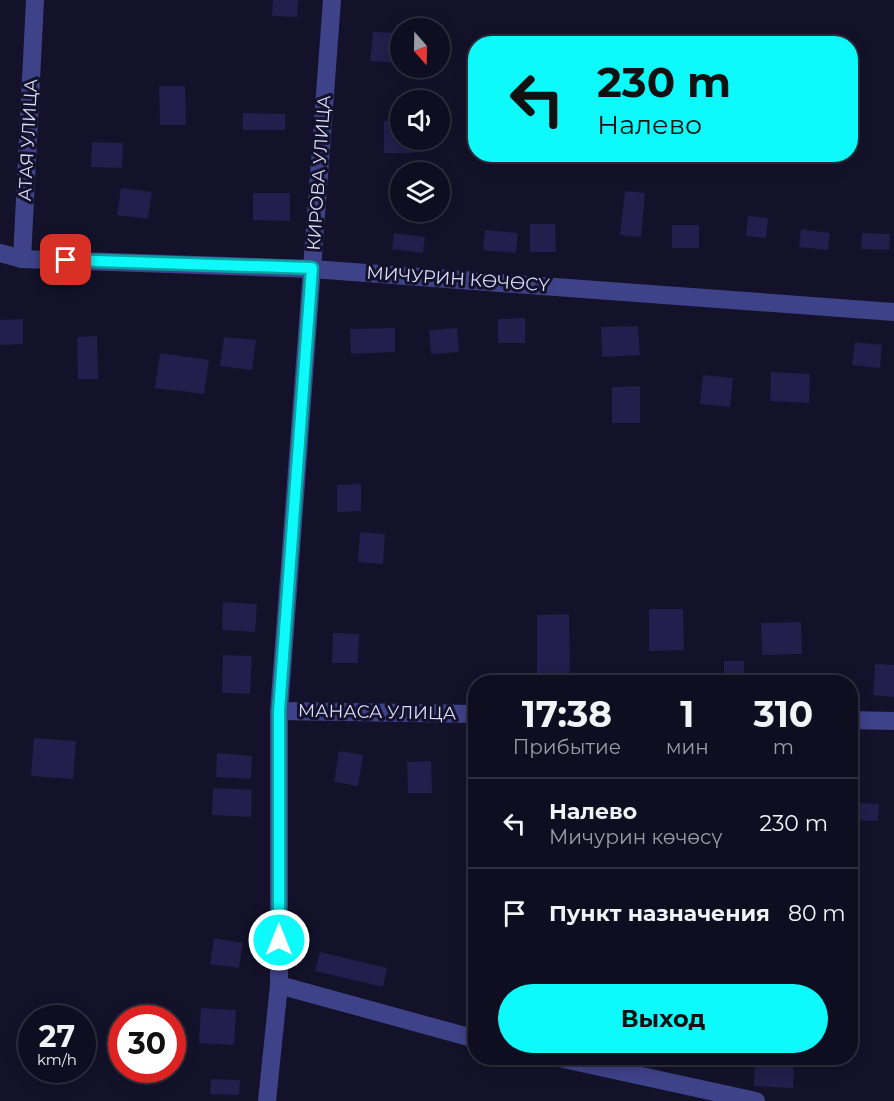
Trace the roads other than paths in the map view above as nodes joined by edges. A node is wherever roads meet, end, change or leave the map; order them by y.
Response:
1 (36, 0) edge
2 (332, 0) edge
3 (0, 253) edge
4 (22, 259) junction
5 (312, 268) junction
6 (894, 312) edge
7 (279, 711) junction
8 (468, 714) edge
9 (858, 720) edge
10 (894, 721) edge
11 (279, 985) junction
12 (468, 1037) edge
13 (591, 1065) edge
14 (267, 1101) edge
15 (756, 1101) edge

1 - 4 street, АТАЯ УЛИЦА
2 - 5 street, КИРОВА УЛИЦА
3 - 4 street
4 - 5 street, МИЧУРИН КӨЧӨСҮ
5 - 6 street, МИЧУРИН КӨЧӨСҮ
5 - 7 street, КИРОВА УЛИЦА
7 - 8 street, МАНАСА УЛИЦА
7 - 11 street, КИРОВА УЛИЦА
9 - 10 street
11 - 12 street
11 - 14 street, КИРОВА УЛИЦА
13 - 15 street

